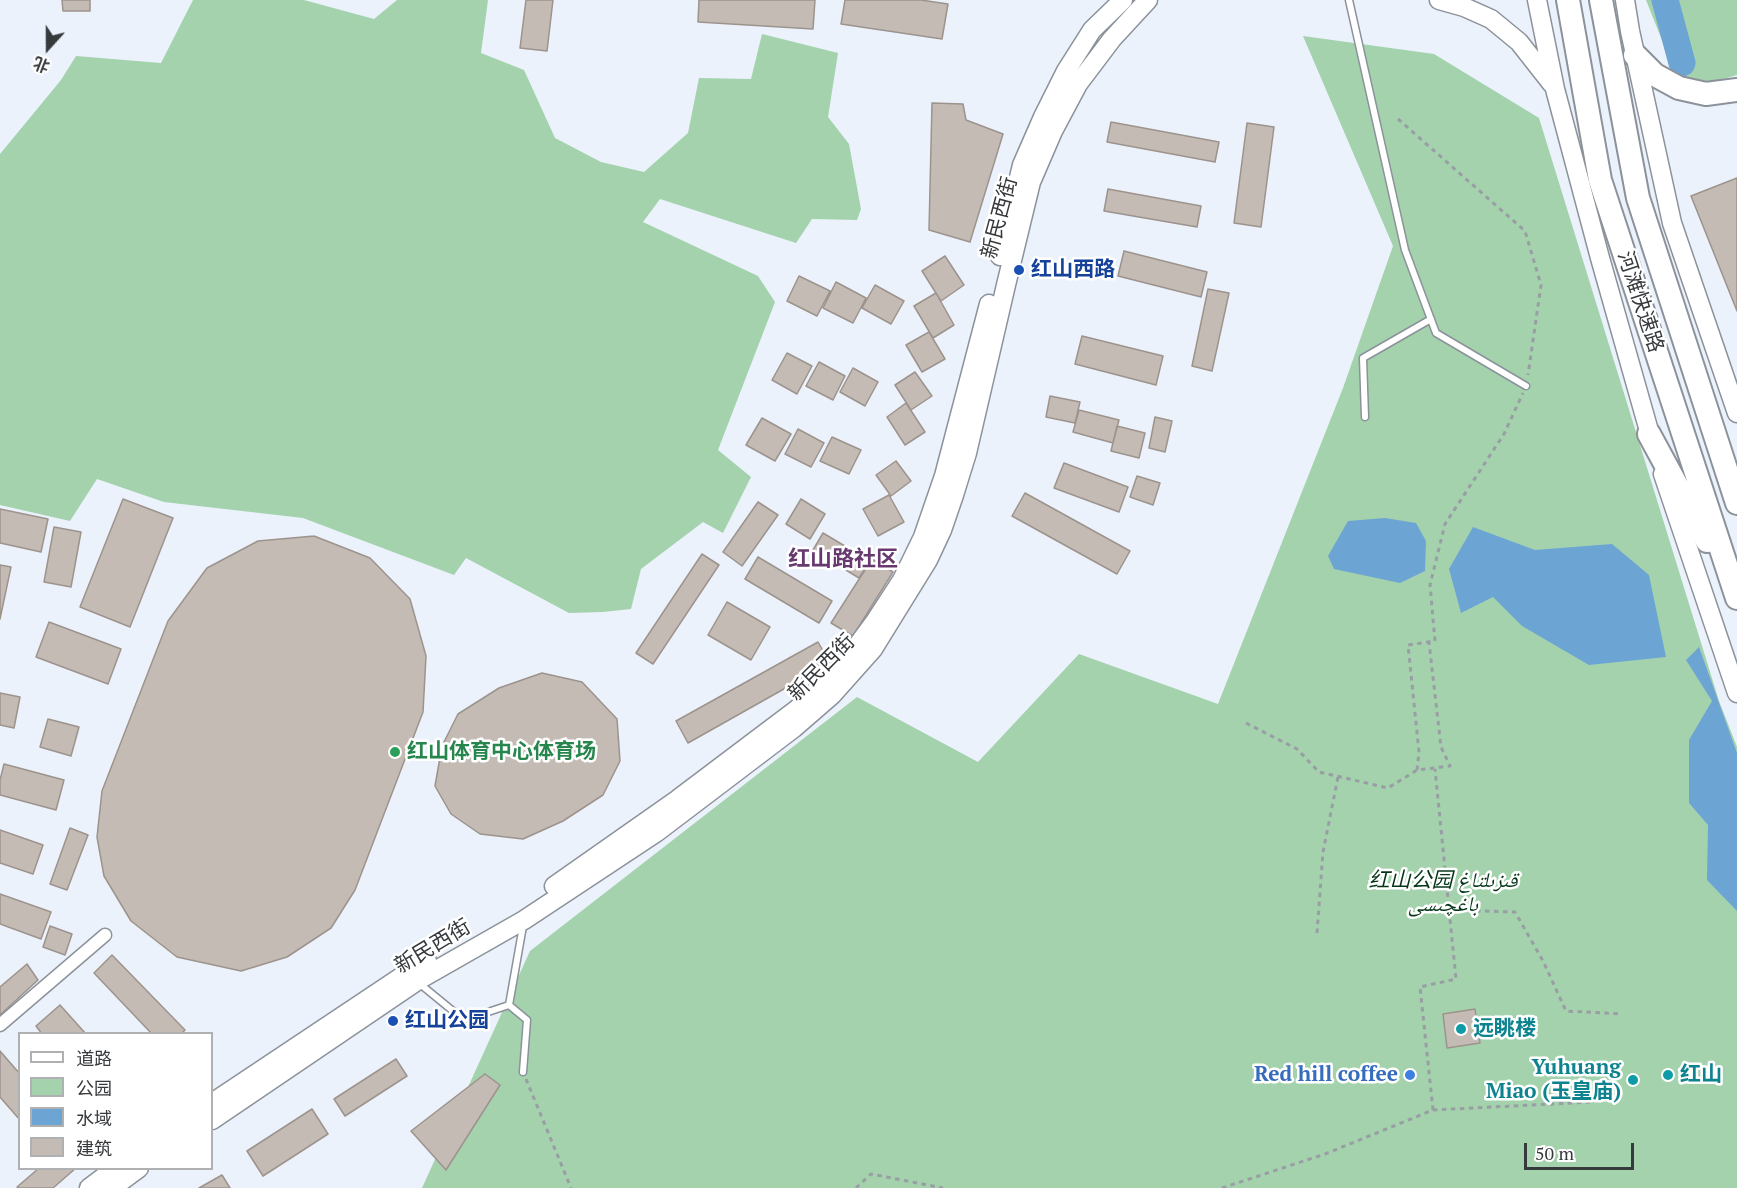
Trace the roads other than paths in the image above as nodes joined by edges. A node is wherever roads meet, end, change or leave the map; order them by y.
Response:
1 (1123, 0) edge
2 (1148, 0) edge
3 (1349, 0) edge
4 (1439, 0) edge
5 (1538, 0) edge
6 (1568, 0) edge
7 (1601, 0) edge
8 (1625, 0) edge
9 (1635, 55) junction
10 (1555, 89) junction
11 (1737, 90) edge
12 (1431, 319) junction
13 (1526, 386) road end
14 (1737, 413) edge
15 (1365, 417) dead end
16 (1649, 434) junction
17 (1737, 503) edge
18 (1736, 595) edge
19 (1737, 693) edge
20 (524, 920) junction
21 (105, 935) dead end
22 (417, 981) junction
23 (509, 1005) junction
24 (0, 1025) edge
25 (523, 1072) road end
26 (213, 1102) edge
27 (213, 1119) edge
28 (113, 1170) edge
29 (136, 1170) edge
30 (89, 1188) edge
31 (112, 1188) edge

1 - 26 main road, 新民西街
2 - 20 main road, 新民西街
3 - 12 lane
4 - 10 main road
5 - 10 main road
6 - 18 highway, 河滩快速路
7 - 17 highway, 河滩快速路
8 - 9 main road
9 - 11 highway
9 - 14 main road
10 - 16 main road
12 - 13 lane
12 - 15 lane
16 - 18 highway
16 - 19 main road
20 - 22 main road, 新民西街
20 - 23 lane
21 - 24 street
22 - 23 lane
22 - 27 main road, 新民西街
23 - 25 lane
28 - 30 main road
29 - 31 main road

